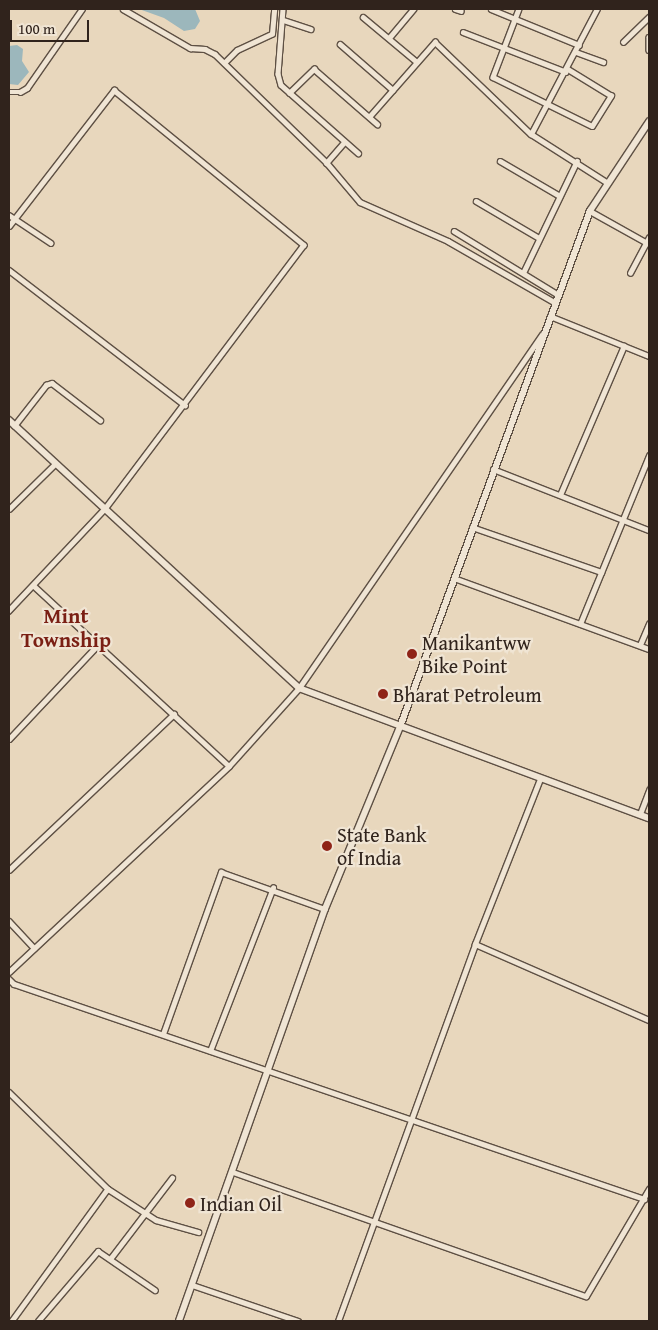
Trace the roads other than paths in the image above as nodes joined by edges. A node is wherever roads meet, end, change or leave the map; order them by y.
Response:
1 (82, 9) edge
2 (123, 9) edge
3 (274, 9) edge
4 (283, 9) edge
5 (414, 9) edge
6 (455, 9) edge
7 (491, 9) edge
8 (519, 9) edge
9 (595, 9) edge
10 (461, 11) dead end
11 (363, 17) dead end
12 (649, 17) edge
13 (515, 19) junction
14 (283, 20) junction
15 (311, 29) dead end
16 (464, 32) dead end
17 (649, 37) edge
18 (389, 38) junction
19 (623, 42) dead end
20 (340, 44) dead end
21 (579, 44) junction
22 (503, 48) junction
23 (649, 50) edge
24 (576, 52) junction
25 (417, 62) junction
26 (603, 62) dead end
27 (224, 63) junction
28 (566, 71) junction
29 (393, 90) junction
30 (9, 92) edge
31 (289, 93) junction
32 (550, 103) junction
33 (369, 117) junction
34 (649, 122) edge
35 (378, 124) dead end
36 (531, 134) junction
37 (345, 142) junction
38 (358, 152) dead end
39 (500, 161) dead end
40 (577, 161) junction
41 (327, 163) junction
42 (608, 183) junction
43 (560, 196) junction
44 (476, 201) dead end
45 (590, 211) junction
46 (9, 215) edge
47 (13, 220) junction
48 (9, 226) edge
49 (454, 231) dead end
50 (539, 238) junction
51 (648, 242) edge
52 (51, 243) dead end
53 (9, 270) edge
54 (523, 273) junction
55 (630, 273) dead end
56 (558, 294) junction
57 (554, 302) junction
58 (550, 316) junction
59 (542, 334) junction
60 (624, 346) junction
61 (649, 356) edge
62 (185, 405) junction
63 (9, 420) edge
64 (100, 420) dead end
65 (14, 426) junction
66 (649, 456) edge
67 (55, 464) junction
68 (493, 469) junction
69 (560, 495) junction
70 (9, 509) edge
71 (105, 509) junction
72 (623, 520) junction
73 (472, 527) junction
74 (649, 530) edge
75 (601, 572) junction
76 (452, 578) junction
77 (34, 586) junction
78 (9, 611) edge
79 (580, 624) junction
80 (649, 624) edge
81 (98, 645) junction
82 (640, 646) junction
83 (649, 649) edge
84 (300, 688) junction
85 (174, 714) junction
86 (400, 728) junction
87 (9, 739) edge
88 (228, 766) junction
89 (540, 779) junction
90 (649, 790) edge
91 (640, 814) junction
92 (649, 818) edge
93 (9, 870) edge
94 (273, 888) junction
95 (325, 909) junction
96 (9, 921) edge
97 (475, 944) junction
98 (34, 948) junction
99 (9, 972) edge
100 (9, 978) edge
101 (649, 1020) edge
102 (163, 1034) junction
103 (210, 1051) junction
104 (270, 1071) junction
105 (9, 1092) edge
106 (412, 1120) junction
107 (232, 1172) junction
108 (172, 1178) dead end
109 (108, 1189) junction
110 (649, 1189) edge
111 (644, 1199) junction
112 (145, 1213) junction
113 (376, 1222) junction
114 (198, 1232) dead end
115 (110, 1259) junction
116 (192, 1285) junction
117 (155, 1290) dead end
118 (12, 1321) edge
119 (38, 1321) edge
120 (179, 1321) edge
121 (298, 1321) edge
122 (338, 1321) edge

1 - 30 street
2 - 27 street
3 - 27 street
4 - 14 street
5 - 18 street
6 - 10 street
7 - 13 street
8 - 13 street
9 - 21 street
11 - 18 street
12 - 19 street
13 - 21 street
13 - 22 street
14 - 15 street
14 - 31 street
16 - 22 street
17 - 23 street
18 - 25 street
20 - 29 street
21 - 24 street
22 - 28 street
22 - 32 street
24 - 26 street
24 - 28 street
25 - 29 street
25 - 36 street
27 - 41 street
28 - 32 street
28 - 32 street
29 - 33 street
31 - 33 street
31 - 37 street
32 - 36 street
33 - 35 street
34 - 42 street
36 - 40 street
37 - 38 street
37 - 41 street
39 - 43 street
40 - 42 street
40 - 43 street
41 - 57 street
42 - 45 street
43 - 50 street
44 - 50 street
45 - 51 street
45 - 56 street
46 - 47 street
47 - 48 street
47 - 52 street
47 - 62 street
49 - 54 street
50 - 54 street
51 - 55 street
53 - 62 street
54 - 56 street
56 - 57 street
57 - 58 street
58 - 59 street
58 - 60 street
59 - 68 street
59 - 84 street
60 - 61 street
60 - 69 street
62 - 71 street
63 - 65 street
64 - 65 street
65 - 67 street
66 - 72 street
67 - 70 street
67 - 71 street
68 - 69 street
68 - 73 street
69 - 72 street
71 - 77 street
71 - 84 street
72 - 74 street
72 - 75 street
73 - 75 street
73 - 76 street
75 - 79 street
76 - 79 street
76 - 86 street
77 - 78 street
77 - 81 street
79 - 82 street
80 - 82 street
81 - 85 street
81 - 87 street
82 - 83 street
84 - 86 street
84 - 88 street
85 - 88 street
85 - 93 street
86 - 89 street
86 - 95 street
88 - 98 street
89 - 91 street
89 - 97 street
90 - 91 street
91 - 92 street
94 - 95 street
94 - 102 street
94 - 103 street
95 - 104 street
96 - 98 street
97 - 101 street
97 - 106 street
98 - 99 street
100 - 102 street
102 - 103 street
103 - 104 street
104 - 106 street
104 - 107 street
105 - 109 street
106 - 111 street
106 - 113 street
107 - 113 street
107 - 116 street
108 - 112 street
109 - 112 street
109 - 118 street
110 - 111 street
111 - 113 street
112 - 114 street
112 - 115 street
113 - 122 street
115 - 117 street
115 - 119 street
116 - 120 street
116 - 121 street

